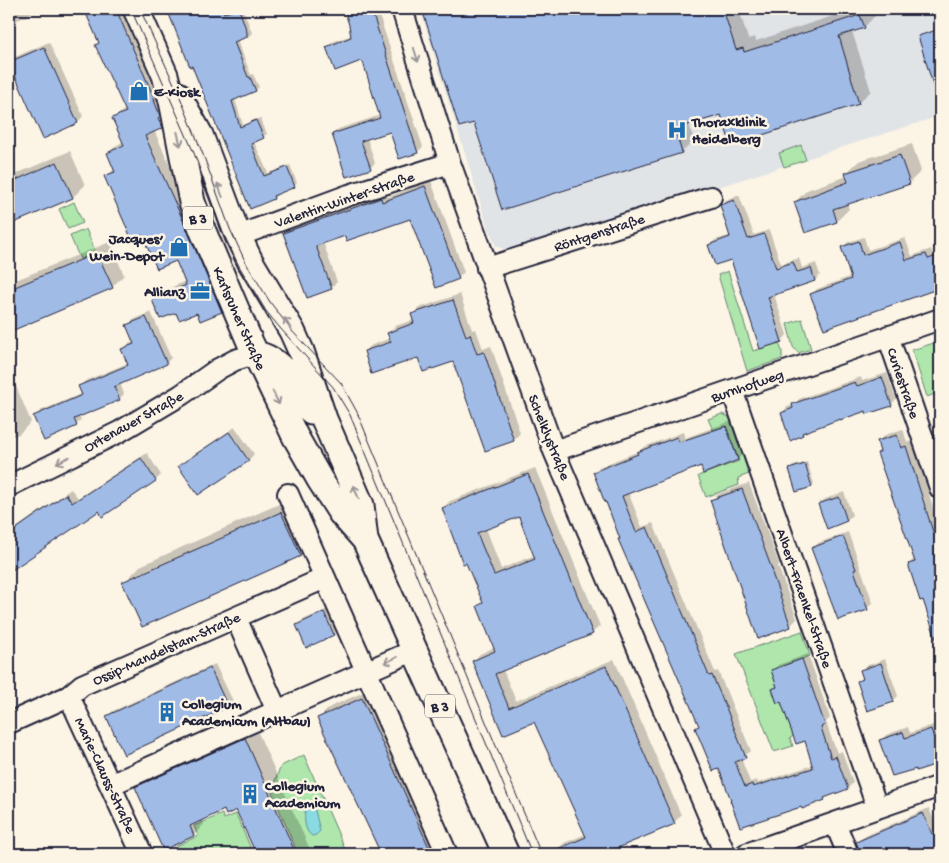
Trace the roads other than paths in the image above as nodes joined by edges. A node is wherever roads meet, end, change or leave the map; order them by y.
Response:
1 (136, 9) edge
2 (402, 9) edge
3 (165, 74) junction
4 (450, 163) junction
5 (712, 196) dead end
6 (238, 236) junction
7 (487, 268) junction
8 (940, 319) edge
9 (888, 336) junction
10 (255, 354) junction
11 (732, 390) junction
12 (324, 419) junction
13 (554, 451) junction
14 (9, 486) edge
15 (940, 488) edge
16 (288, 494) dead end
17 (365, 540) junction
18 (325, 578) junction
19 (236, 618) junction
20 (415, 650) junction
21 (366, 671) junction
22 (69, 696) junction
23 (277, 711) junction
24 (9, 723) edge
25 (110, 785) junction
26 (940, 786) edge
27 (877, 807) junction
28 (835, 823) junction
29 (135, 852) edge
30 (447, 854) edge
31 (506, 854) edge
32 (725, 854) edge
33 (746, 854) edge
34 (848, 854) edge

1 - 3 main road, Karlsruher Straße / B 3
2 -> 4 street, Schelklystraße
6 -> 3 main road, Karlsruher Straße / B 3
3 -> 10 main road, Karlsruher Straße / B 3
4 - 6 street, Valentin-Winter-Straße
4 - 7 street, Schelklystraße
5 - 7 street, Röntgenstraße
12 -> 6 main road, Karlsruher Straße / B 3
7 - 13 street, Schelklystraße
8 - 9 street, Burnhofweg
9 - 11 street, Burnhofweg
9 - 15 street, Curiestraße
10 - 12 main road, B 3
10 -> 14 street, Ortenauer Straße
10 -> 17 main road, Karlsruher Straße / B 3
11 - 13 street, Burnhofweg
11 - 27 street, Albert-Fraenkel-Straße
17 -> 12 main road, Karlsruher Straße / B 3
13 - 32 street, Schelklystraße
16 - 18 street
17 - 20 main road, Karlsruher Straße / B 3
18 - 19 street, Ossip-Mandelstam-Straße
18 - 21 street
19 - 22 street, Ossip-Mandelstam-Straße
19 - 23 street
20 -> 21 street
20 - 31 main road, Karlsruher Straße / B 3
21 - 23 street
21 - 30 street
22 - 24 street, Ossip-Mandelstam-Straße
22 - 25 street, Marie-Clauss-Straße
23 - 25 street
25 - 29 street, Marie-Clauss-Straße
26 - 27 street
27 - 28 street
28 - 33 street
28 - 34 street

